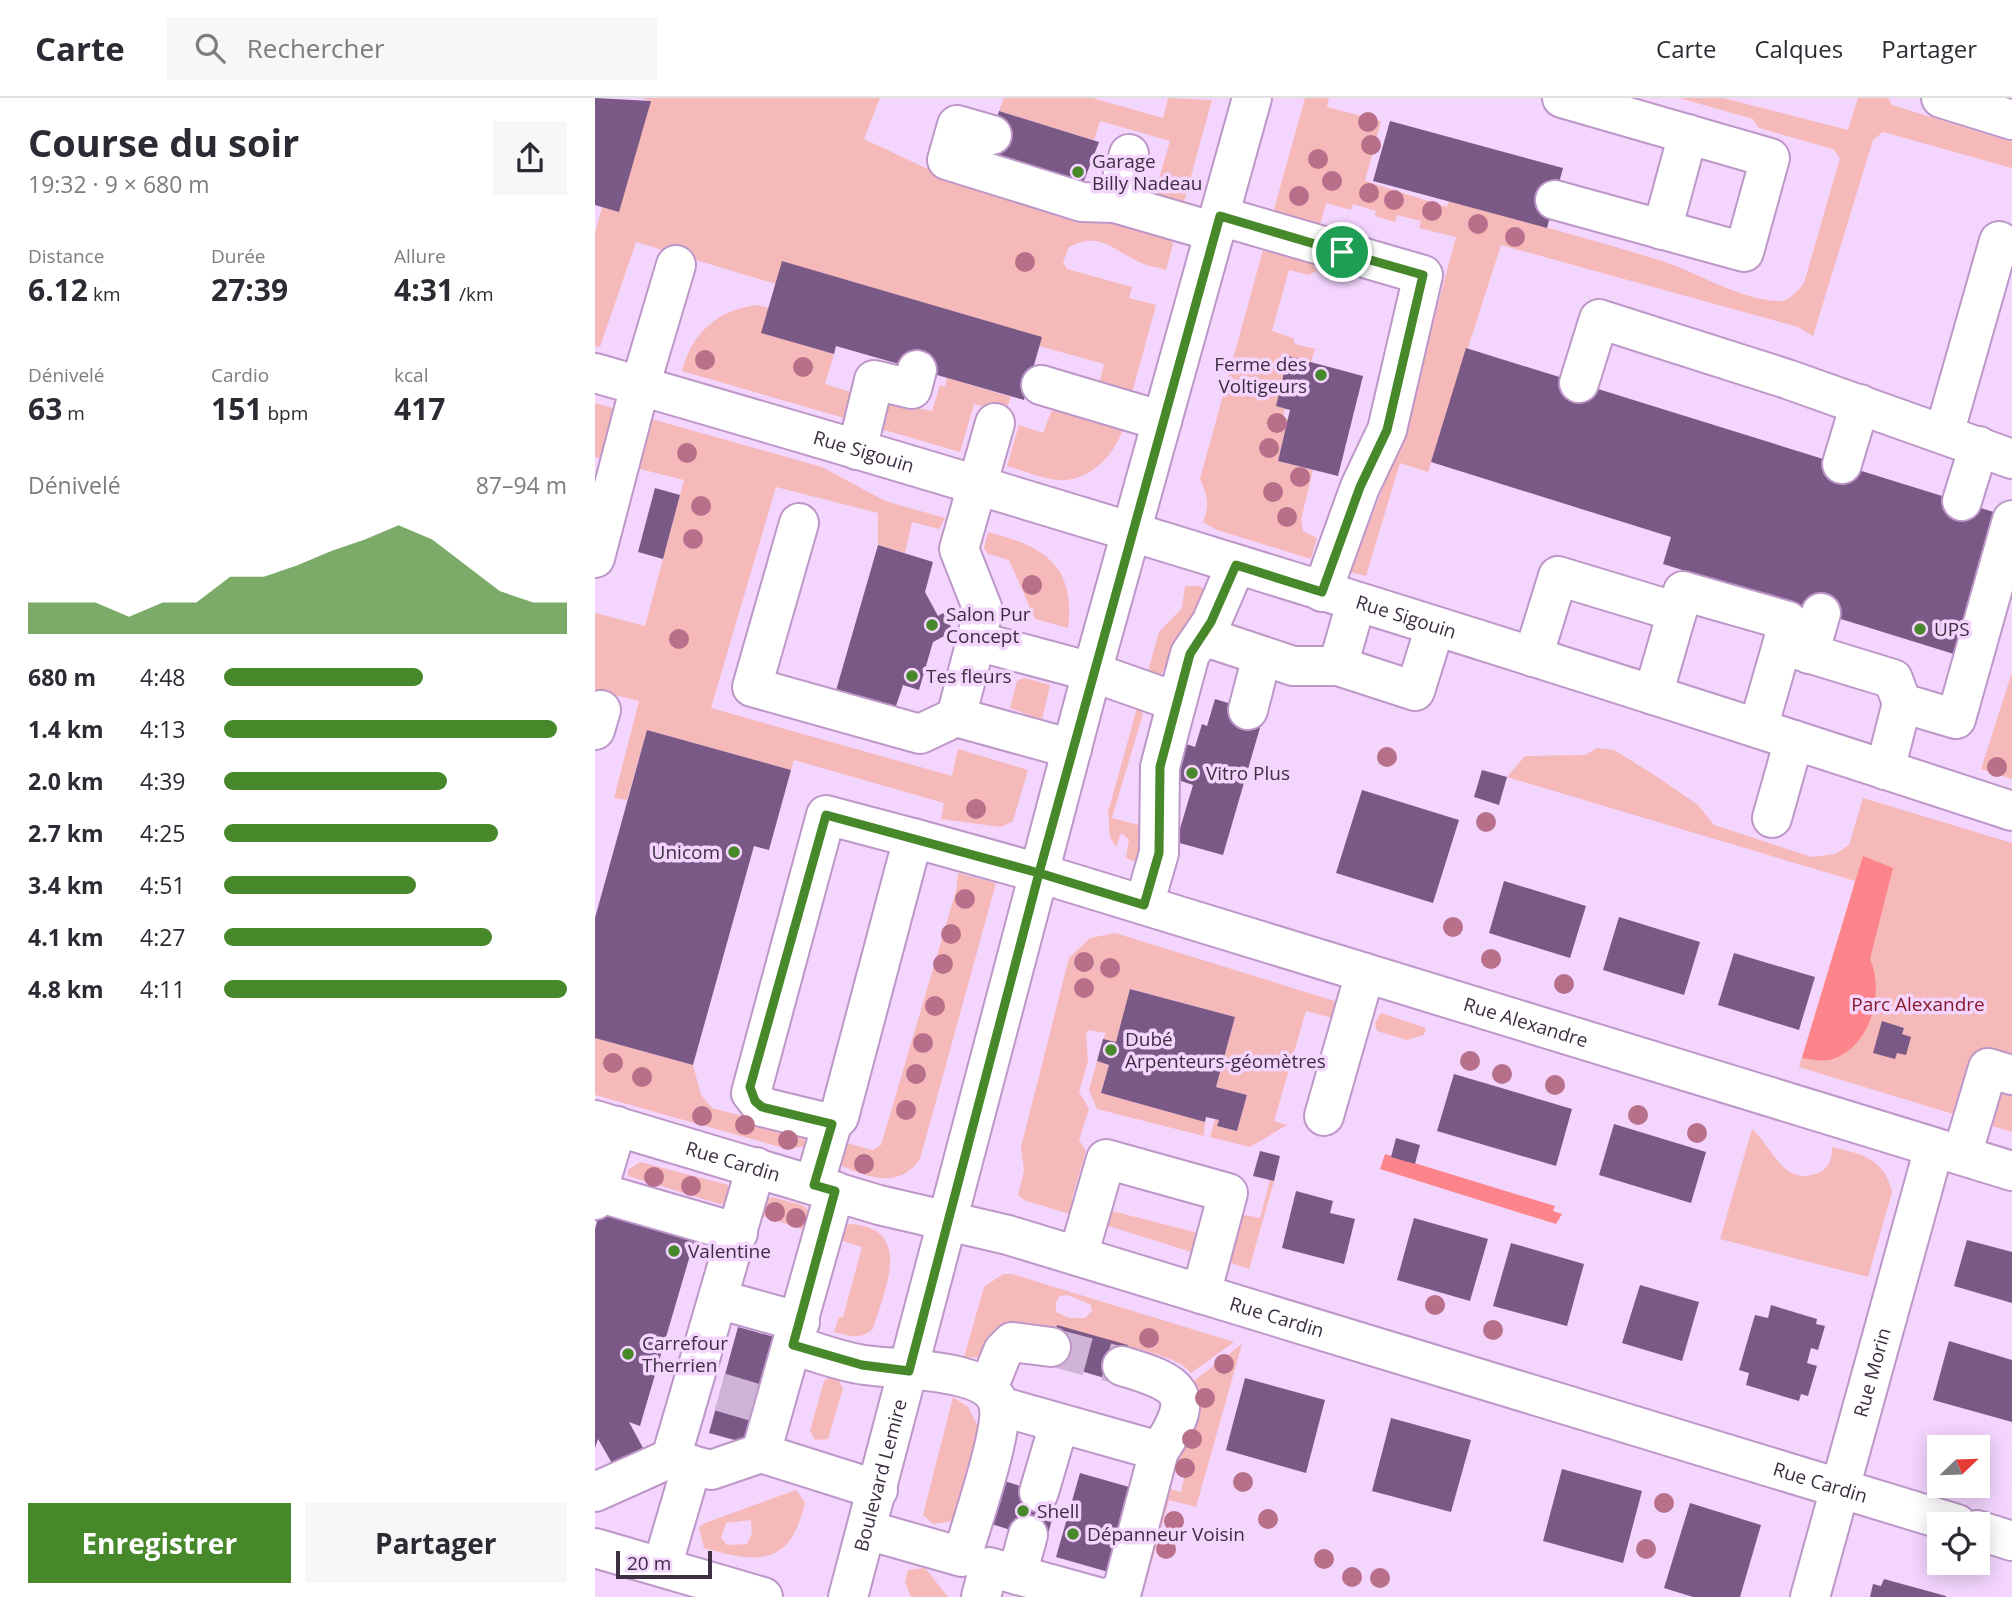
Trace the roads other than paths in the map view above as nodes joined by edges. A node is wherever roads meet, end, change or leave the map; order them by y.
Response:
1 (1252, 98) edge
2 (1562, 98) edge
3 (1941, 98) edge
4 (2012, 120) edge
5 (1688, 134) junction
6 (992, 135) dead end
7 (1129, 154) dead end
8 (1555, 200) dead end
9 (1115, 203) junction
10 (1217, 224) junction
11 (1662, 230) junction
12 (2000, 241) dead end
13 (675, 265) dead end
14 (917, 370) dead end
15 (595, 373) edge
16 (1579, 383) dead end
17 (1041, 385) dead end
18 (640, 386) junction
19 (1860, 404) junction
20 (1162, 421) junction
21 (995, 423) dead end
22 (1978, 446) edge
23 (857, 450) junction
24 (1842, 464) dead end
25 (975, 484) junction
26 (1962, 501) dead end
27 (2012, 520) edge
28 (799, 523) dead end
29 (1131, 532) junction
30 (595, 558) edge
31 (1236, 565) junction
32 (1699, 596) junction
33 (1339, 597) junction
34 (1821, 613) dead end
35 (1435, 627) junction
36 (1203, 636) junction
37 (976, 641) junction
38 (1795, 649) junction
39 (1262, 656) junction
40 (1533, 657) junction
41 (1338, 666) junction
42 (1092, 672) junction
43 (1653, 695) junction
44 (1177, 702) junction
45 (1902, 704) junction
46 (1248, 710) dead end
47 (956, 717) junction
48 (1758, 729) junction
49 (1794, 740) junction
50 (1072, 749) junction
51 (1885, 770) junction
52 (2012, 811) edge
53 (1772, 818) dead end
54 (913, 838) junction
55 (1039, 873) junction
56 (1144, 905) junction
57 (1366, 973) junction
58 (2012, 1075) edge
59 (1324, 1116) dead end
60 (606, 1123) edge
61 (832, 1124) junction
62 (1948, 1152) junction
63 (757, 1167) junction
64 (2012, 1171) edge
65 (825, 1188) junction
66 (596, 1196) edge
67 (948, 1222) junction
68 (738, 1233) junction
69 (1078, 1256) junction
70 (1201, 1294) junction
71 (718, 1299) junction
72 (796, 1334) junction
73 (1051, 1347) tunnel mouth
74 (1122, 1366) tunnel mouth
75 (909, 1371) junction
76 (994, 1396) junction
77 (1059, 1424) junction
78 (1159, 1451) junction
79 (761, 1452) junction
80 (682, 1462) junction
81 (1840, 1489) junction
82 (878, 1490) junction
83 (1039, 1492) dead end
84 (595, 1493) edge
85 (1927, 1515) edge
86 (867, 1530) junction
87 (1990, 1534) edge
88 (1028, 1535) dead end
89 (2012, 1541) edge
90 (595, 1548) edge
91 (662, 1567) junction
92 (990, 1581) edge
93 (709, 1589) edge
94 (763, 1597) edge
95 (848, 1597) edge
96 (1098, 1597) edge
97 (1110, 1597) edge
98 (1810, 1597) edge

1 - 10 street, Boulevard Lemire
2 - 5 street
3 - 4 street
5 - 11 street
5 - 11 street
6 - 9 street
7 - 9 street
8 - 11 street
9 - 10 street
10 - 20 street, Boulevard Lemire
10 - 33 street
12 - 22 street
13 - 18 street
14 - 23 street
15 - 18 street, Rue Sigouin
16 - 19 street
17 - 20 street
18 - 23 street, Rue Sigouin
18 - 30 street
19 - 22 street
19 - 24 street
20 - 29 street, Boulevard Lemire
21 - 25 street
22 - 26 street
23 - 25 street, Rue Sigouin
25 - 29 street, Rue Sigouin
25 - 37 street
27 - 45 street
28 - 47 street
29 - 31 street, Rue Sigouin
29 - 42 street, Boulevard Lemire
31 - 33 street, Rue Sigouin
31 - 36 street
32 - 38 street
32 - 40 street
32 - 43 street
33 - 35 street, Rue Sigouin
33 - 41 street
34 - 38 street
35 - 40 street, Rue Sigouin
35 - 41 street
36 - 39 street
36 - 44 street
37 - 42 street
37 - 47 street
38 - 45 street
38 - 48 street
39 - 41 street
39 - 46 street
40 - 43 street, Rue Sigouin
42 - 44 street
42 - 50 street, Boulevard Lemire
43 - 48 street, Rue Sigouin
44 - 56 street
45 - 51 street
47 - 50 street
48 - 49 street, Rue Sigouin
49 - 51 street, Rue Sigouin
49 - 53 street
50 - 55 street, Boulevard Lemire
51 - 52 street, Rue Sigouin
54 - 55 street, Rue Alexandre
54 - 61 street
54 - 61 street, Rue Alexandre
55 - 56 street, Rue Alexandre
55 - 67 street, Boulevard Lemire
56 - 57 street, Rue Alexandre
57 - 59 street
57 - 62 street, Rue Alexandre
58 - 62 street, Rue Morin
60 - 63 street, Rue Cardin
60 - 66 street
61 - 65 street
62 - 64 street, Rue Alexandre
62 - 81 street, Rue Morin
63 - 65 street, Rue Cardin
63 - 68 street
65 - 67 street, Rue Cardin
65 - 72 street
66 - 68 street
67 - 69 street, Rue Cardin
67 - 75 street, Boulevard Lemire
68 - 71 street
69 - 70 street, Rue Cardin
69 - 70 street
70 - 81 street, Rue Cardin
71 - 72 street
71 - 80 street
72 - 75 street
72 - 79 street
73 - 76 street
74 - 78 street
75 - 76 street
75 - 82 street, Boulevard Lemire
76 - 77 street
76 - 92 street
77 - 78 street
77 - 83 street
78 - 97 street
79 - 80 street
79 - 82 street
80 - 84 street
80 - 91 street
81 - 85 street, Rue Cardin
81 - 98 street, Rue Morin
82 - 86 street, Boulevard Lemire
86 - 92 street
86 - 95 street, Boulevard Lemire
87 - 89 street
88 - 92 street
90 - 91 street
91 - 93 street
92 - 96 street
93 - 94 street

